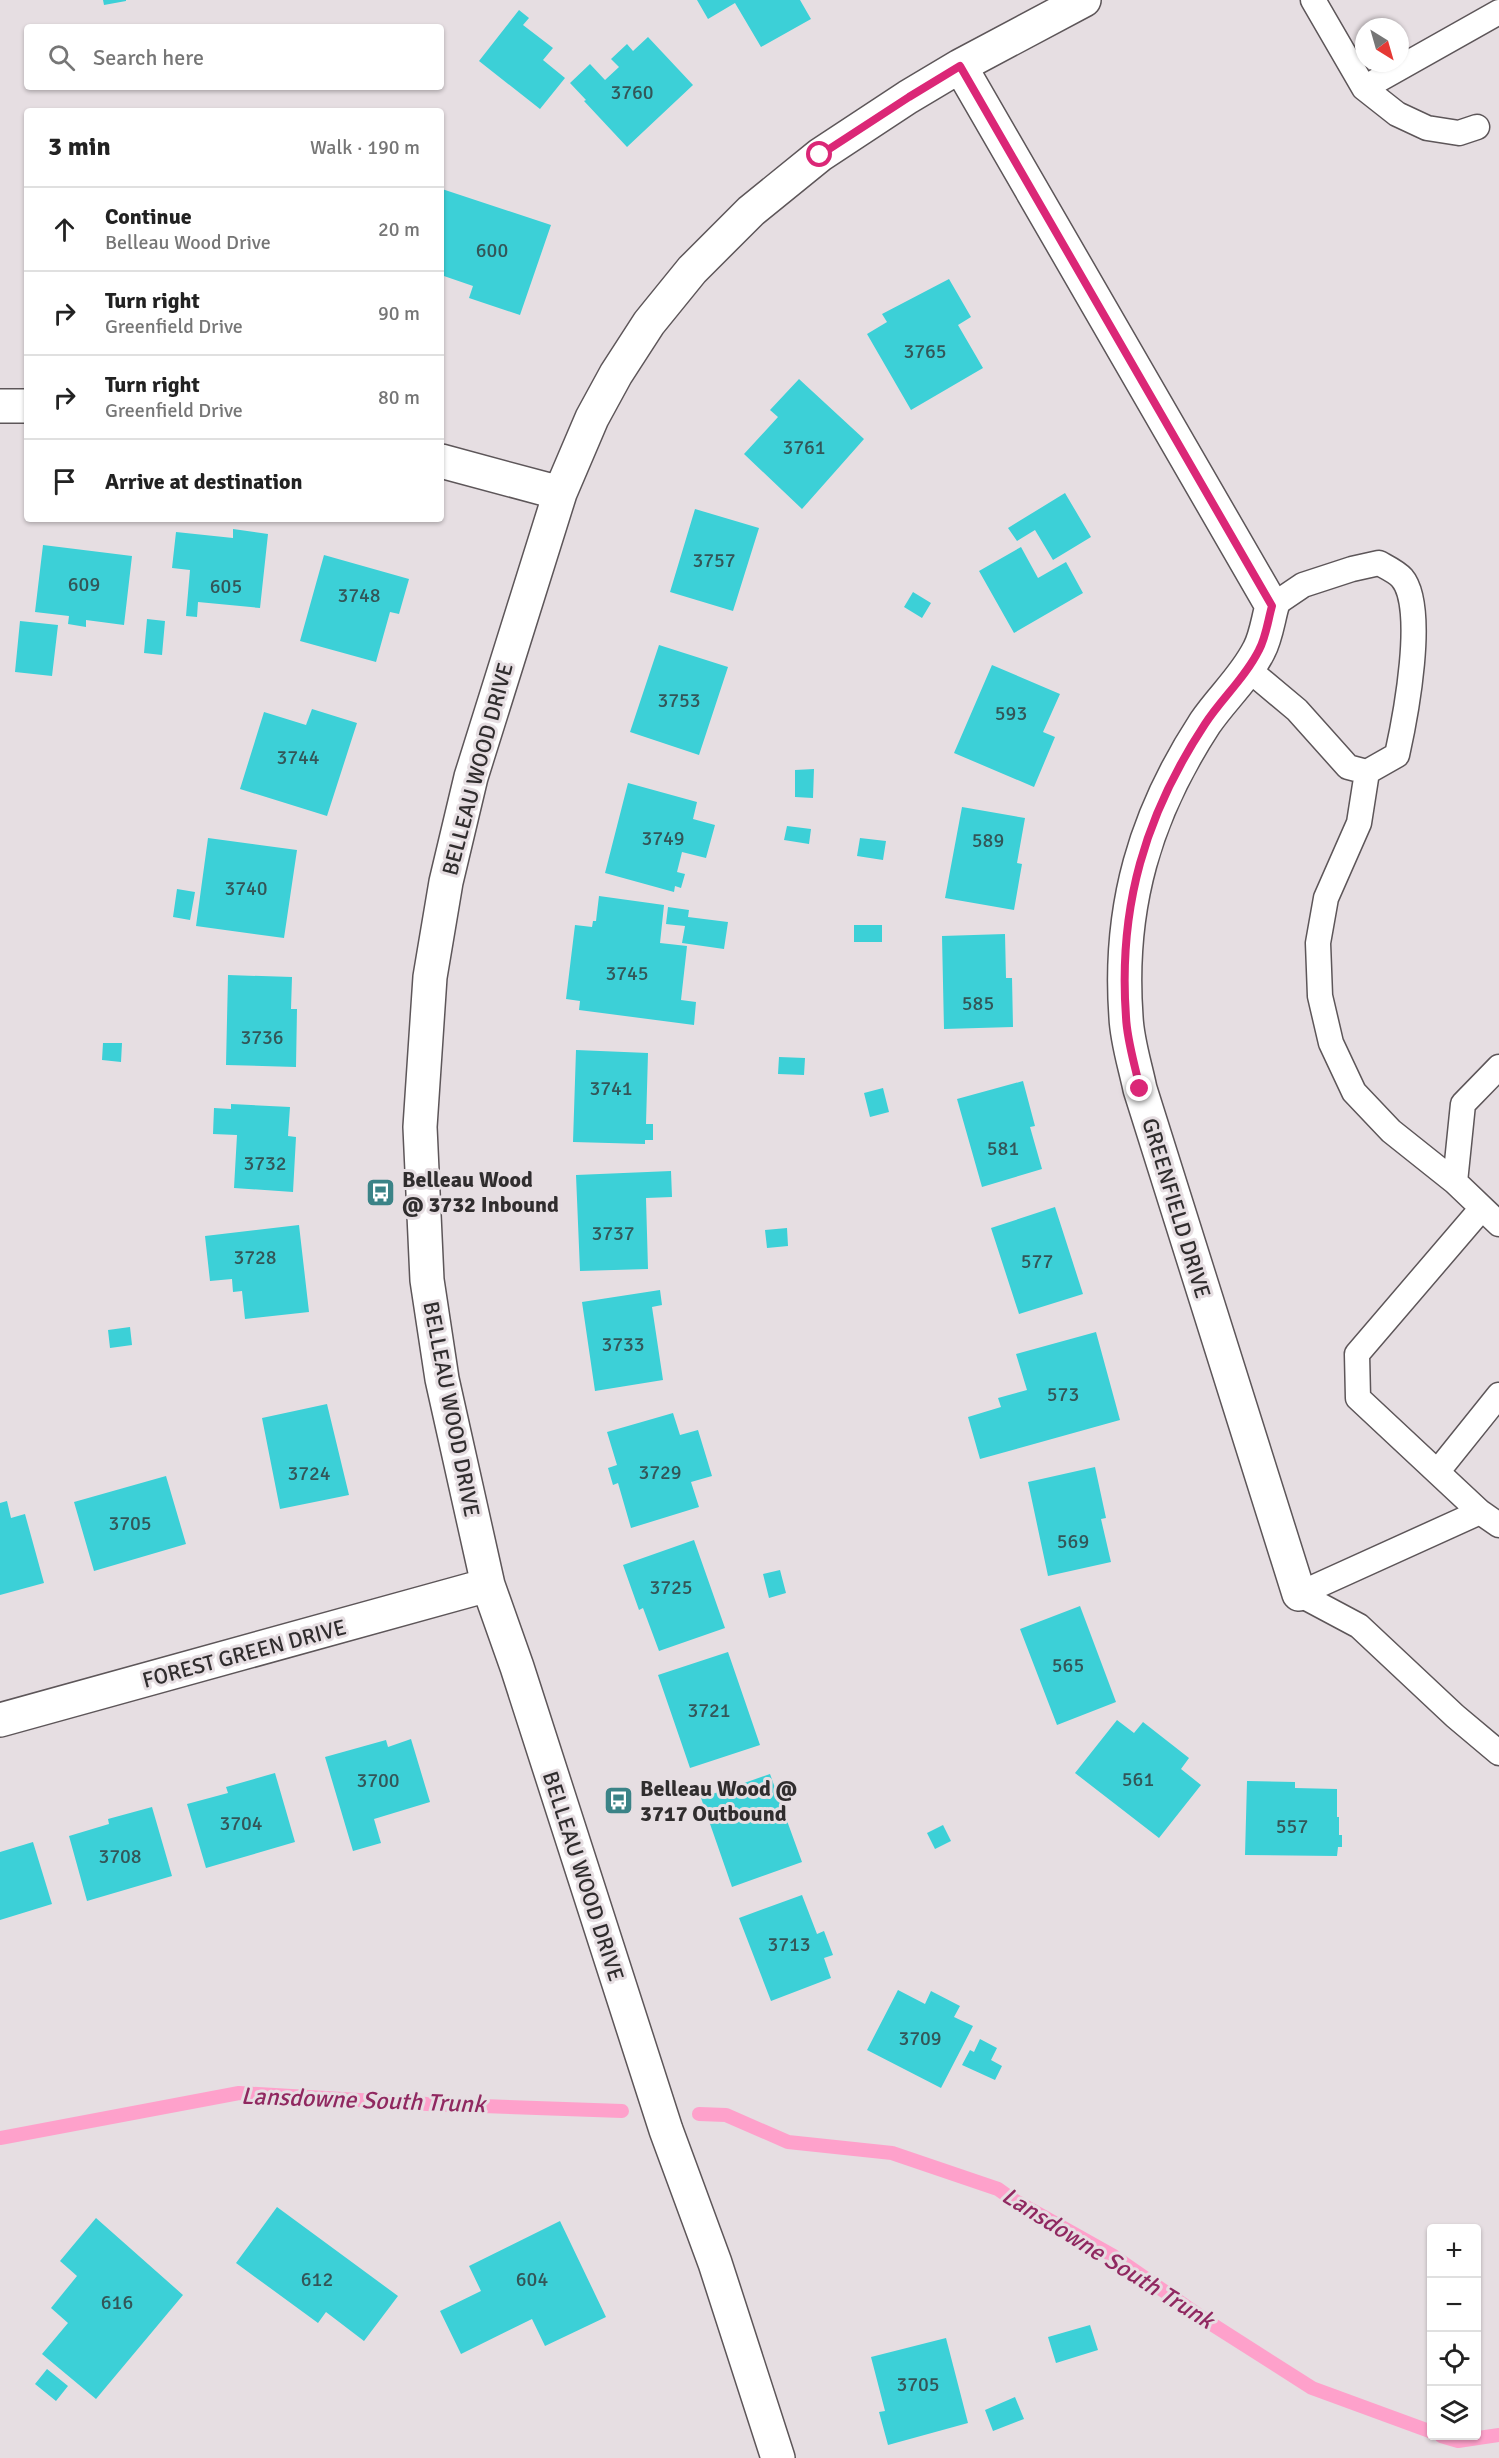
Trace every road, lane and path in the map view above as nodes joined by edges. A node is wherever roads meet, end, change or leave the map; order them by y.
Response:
1 (1084, 0) edge
2 (1313, 0) edge
3 (1499, 12) edge
4 (960, 66) junction
5 (1364, 88) junction
6 (1478, 127) dead end
7 (0, 406) edge
8 (24, 406) edge
9 (444, 462) edge
10 (560, 493) junction
11 (1272, 606) junction
12 (1248, 669) junction
13 (1367, 772) junction
14 (1499, 1067) edge
15 (1455, 1182) junction
16 (1490, 1216) edge
17 (1499, 1395) edge
18 (1437, 1471) junction
19 (1479, 1512) junction
20 (1499, 1525) edge
21 (488, 1585) junction
22 (1299, 1594) junction
23 (0, 1720) edge
24 (1499, 1753) edge
25 (778, 2458) edge

1 - 4 street, BELLEAU WOOD DRIVE
2 - 5 lane
3 - 5 lane
4 - 10 street, BELLEAU WOOD DRIVE
4 - 11 street
5 - 6 lane
7 - 8 street
9 - 10 street
10 - 21 street, BELLEAU WOOD DRIVE
11 - 12 street, GREENFIELD DRIVE
11 - 13 lane
12 - 13 lane
12 - 22 street, GREENFIELD DRIVE
13 - 15 lane
14 - 15 lane
15 - 16 lane
16 - 18 lane
17 - 18 lane
18 - 19 lane
19 - 20 lane
19 - 22 lane
21 - 23 street, FOREST GREEN DRIVE
21 - 25 street, BELLEAU WOOD DRIVE
22 - 24 lane

